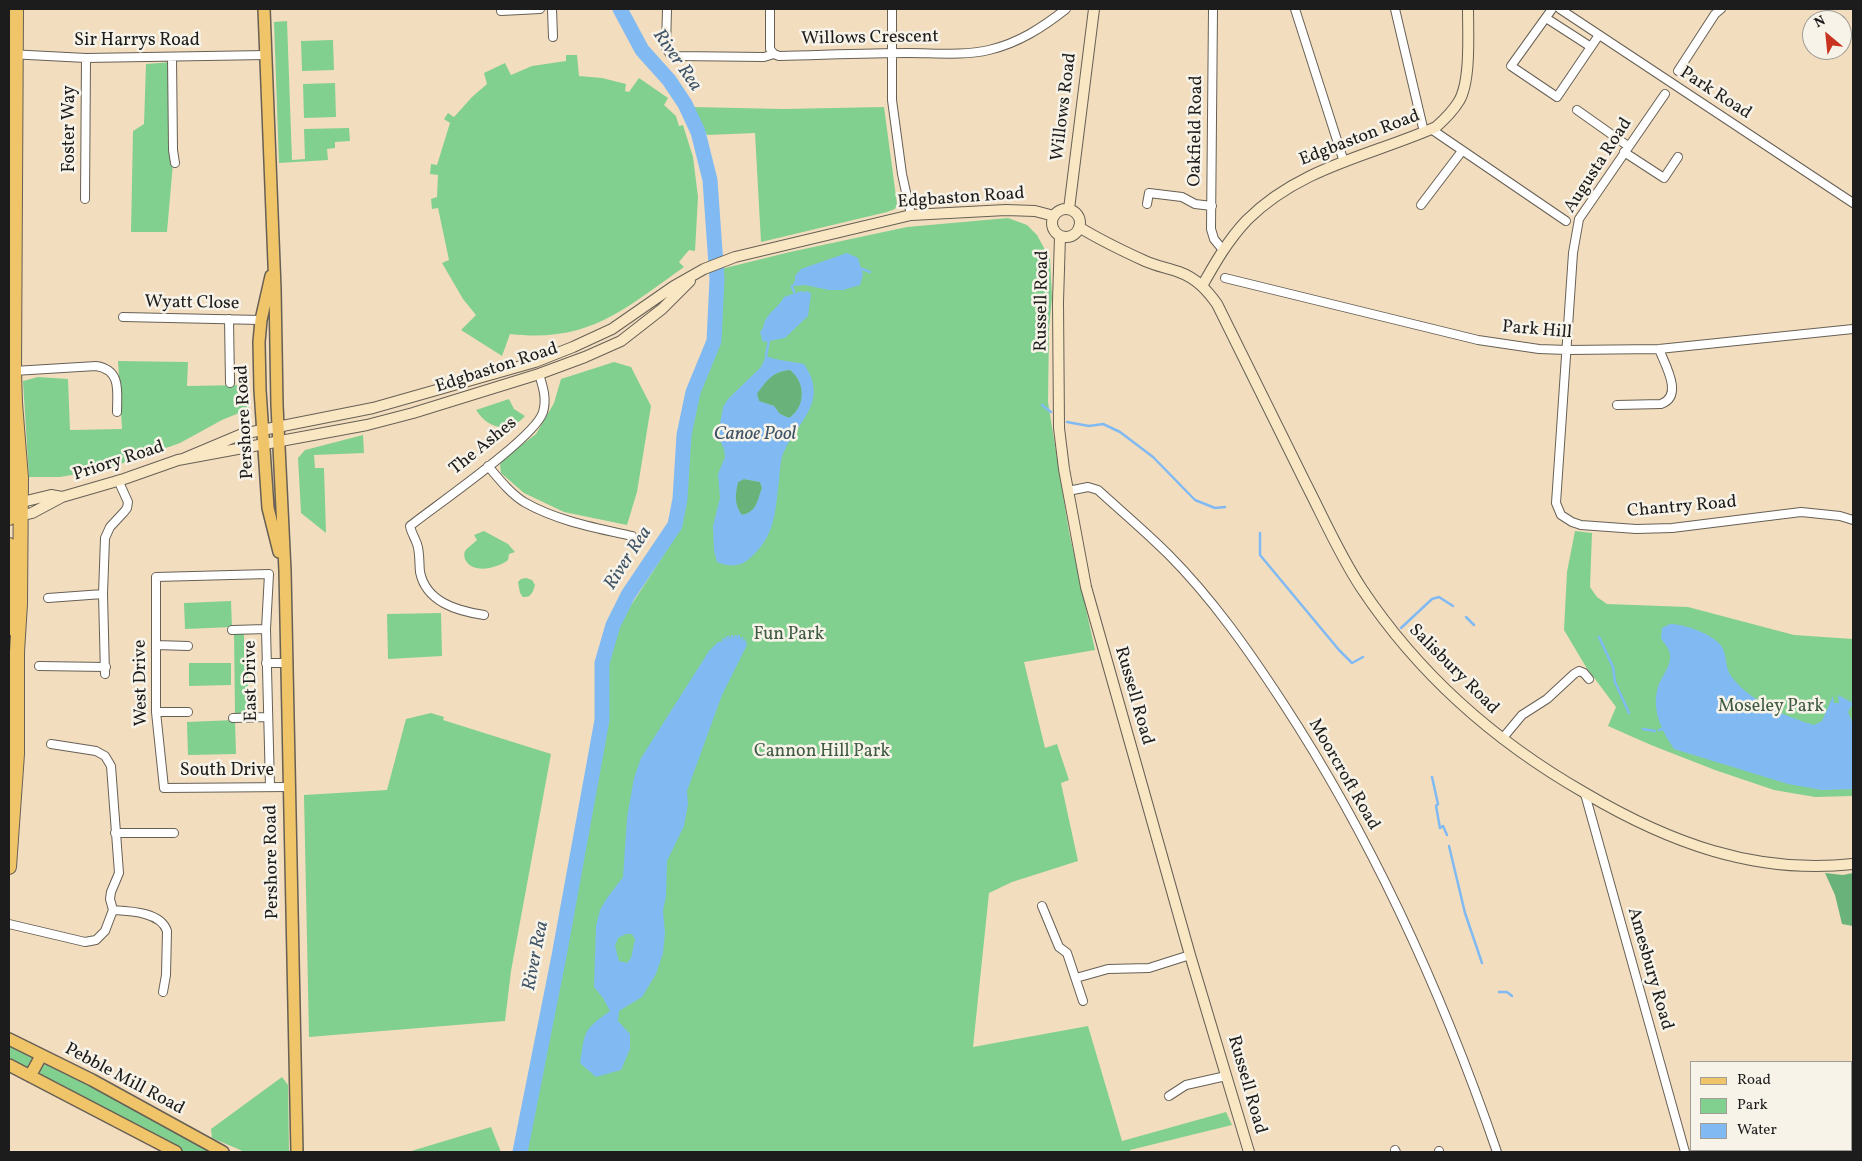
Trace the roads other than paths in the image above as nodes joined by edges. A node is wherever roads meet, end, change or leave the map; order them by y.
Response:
1 (16, 9) edge
2 (264, 9) edge
3 (540, 9) edge
4 (552, 9) edge
5 (666, 9) edge
6 (770, 9) edge
7 (892, 9) edge
8 (1066, 9) edge
9 (1094, 9) edge
10 (1213, 9) edge
11 (1295, 9) edge
12 (1395, 9) edge
13 (1468, 9) edge
14 (1552, 9) edge
15 (1561, 9) edge
16 (1721, 9) edge
17 (501, 11) dead end
18 (1546, 18) junction
19 (1599, 35) junction
20 (553, 38) dead end
21 (1591, 47) junction
22 (891, 53) junction
23 (774, 54) junction
24 (18, 55) edge
25 (266, 55) junction
26 (172, 57) junction
27 (86, 58) junction
28 (1678, 71) dead end
29 (1665, 94) dead end
30 (1576, 110) dead end
31 (1589, 119) junction
32 (1584, 127) dead end
33 (1428, 130) junction
34 (1626, 149) junction
35 (1462, 151) junction
36 (1678, 157) dead end
37 (1344, 162) junction
38 (175, 163) dead end
39 (86, 199) dead end
40 (1853, 203) edge
41 (1147, 204) dead end
42 (1212, 206) junction
43 (1421, 206) dead end
44 (1069, 209) junction
45 (911, 215) junction
46 (1054, 216) junction
47 (1566, 221) dead end
48 (1079, 227) junction
49 (1060, 236) junction
50 (1223, 250) junction
51 (273, 270) junction
52 (701, 271) junction
53 (1225, 278) dead end
54 (1202, 286) junction
55 (123, 317) dead end
56 (229, 319) junction
57 (261, 320) junction
58 (1853, 328) edge
59 (612, 329) junction
60 (621, 341) junction
61 (1659, 349) junction
62 (1567, 350) junction
63 (534, 362) junction
64 (14, 371) junction
65 (539, 374) junction
66 (230, 383) dead end
67 (453, 386) junction
68 (458, 399) junction
69 (1617, 405) dead end
70 (117, 412) dead end
71 (278, 428) junction
72 (262, 430) junction
73 (279, 441) junction
74 (264, 444) junction
75 (185, 458) junction
76 (488, 466) junction
77 (118, 480) junction
78 (1068, 491) junction
79 (14, 510) edge
80 (1853, 520) edge
81 (632, 536) dead end
82 (9, 545) edge
83 (285, 571) junction
84 (156, 577) joint
85 (103, 594) junction
86 (48, 598) dead end
87 (484, 615) dead end
88 (232, 630) dead end
89 (266, 630) junction
90 (156, 646) junction
91 (188, 646) dead end
92 (286, 663) junction
93 (266, 664) junction
94 (39, 666) dead end
95 (1589, 679) dead end
96 (156, 712) junction
97 (188, 712) dead end
98 (268, 717) junction
99 (233, 718) dead end
100 (1502, 739) junction
101 (52, 744) dead end
102 (9, 746) edge
103 (270, 787) junction
104 (290, 787) junction
105 (164, 788) joint
106 (1586, 794) junction
107 (115, 833) junction
108 (174, 833) dead end
109 (1853, 864) edge
110 (9, 867) edge
111 (1042, 906) dead end
112 (112, 910) junction
113 (9, 924) edge
114 (1190, 955) junction
115 (1076, 978) junction
116 (164, 992) dead end
117 (1083, 1001) dead end
118 (9, 1039) edge
119 (41, 1056) junction
120 (9, 1065) edge
121 (30, 1076) junction
122 (1226, 1076) junction
123 (1169, 1096) dead end
124 (176, 1152) edge
125 (221, 1152) edge
126 (297, 1152) edge
127 (1249, 1152) edge
128 (1497, 1152) edge
129 (1685, 1152) edge

1 - 24 highway
2 - 25 main road, Pershore Road
3 - 17 street
4 - 20 street
5 - 23 street, Willows Crescent
6 - 23 street
7 - 22 street
8 - 22 street, Willows Crescent
9 - 44 main road, Willows Road
10 - 42 street, Oakfield Road
11 - 37 street
12 - 33 street
13 - 33 main road, Edgbaston Road
14 - 18 street
15 - 19 street, Park Road
16 - 28 street
18 - 21 street
18 - 21 street
19 - 21 street
19 - 40 street, Park Road
22 - 23 street, Willows Crescent
22 - 45 street
24 - 27 street, Sir Harrys Road
24 - 64 highway
25 - 26 street, Sir Harrys Road
25 - 51 main road, Pershore Road
26 - 27 street, Sir Harrys Road
26 - 38 street
27 - 39 street, Foster Way
29 - 34 street, Augusta Road
30 - 31 street
31 - 32 street
31 - 34 street
33 - 35 street
33 - 37 main road, Edgbaston Road
34 - 36 street
34 - 62 street, Augusta Road
35 - 43 street
35 - 47 street
37 - 50 main road, Edgbaston Road
41 - 42 street
42 - 50 street, Oakfield Road
44 - 46 main road
44 - 48 main road
45 - 46 main road, Edgbaston Road
45 - 52 main road, Edgbaston Road
46 - 49 main road
48 - 49 main road
48 - 54 main road
49 - 78 main road, Russell Road
50 - 54 main road, Edgbaston Road
51 - 57 main road, Pershore Road
51 - 71 main road, Pershore Road
52 - 59 main road, Edgbaston Road
52 - 60 main road, Edgbaston Road
53 - 62 street, Park Hill
54 - 100 main road, Salisbury Road
55 - 56 street, Wyatt Close
56 - 57 street, Wyatt Close
56 - 66 street
57 - 72 main road, Pershore Road
58 - 61 street, Park Hill
59 - 60 main road
59 - 63 main road, Edgbaston Road
60 - 65 main road, Edgbaston Road
61 - 62 street, Park Hill
61 - 69 street
62 - 80 street, Chantry Road
63 - 65 main road
63 - 67 main road, Edgbaston Road
64 - 70 street
64 - 79 highway
65 - 68 main road, Edgbaston Road
65 - 76 street, The Ashes
67 - 68 main road
67 - 71 main road, Edgbaston Road
68 - 73 main road, Edgbaston Road
71 - 72 main road, Priory Road
71 - 73 main road, Pershore Road
72 - 74 main road, Pershore Road
72 - 75 main road, Priory Road
73 - 74 main road, Priory Road
73 - 83 main road, Pershore Road
74 - 75 main road, Priory Road
74 - 83 main road, Pershore Road
75 - 77 main road, Priory Road
76 - 81 street
76 - 87 street, The Ashes
77 - 79 main road, Priory Road
77 - 85 street
78 - 114 main road, Russell Road
78 - 128 street, Moorcroft Road
79 - 110 highway
82 - 102 highway
83 - 92 main road, Pershore Road
84 - 89 street, East Drive
84 - 90 street, West Drive
85 - 86 street
85 - 94 street
88 - 89 street
89 - 93 street, East Drive
90 - 91 street
90 - 96 street, West Drive
92 - 93 street
92 - 104 main road, Pershore Road
93 - 98 street, East Drive
95 - 100 street
96 - 97 street
96 - 105 street, West Drive
98 - 99 street
98 - 103 street, East Drive
100 - 106 main road, Salisbury Road
101 - 107 street
103 - 104 street, South Drive
103 - 105 street, South Drive
104 - 126 main road, Pershore Road
106 - 109 main road, Salisbury Road
106 - 129 street, Amesbury Road
107 - 108 street
107 - 112 street
111 - 115 street
112 - 113 street
112 - 116 street
114 - 115 street
114 - 122 main road, Russell Road
115 - 117 street
118 - 119 main road, Pebble Mill Road
119 - 121 main road
119 - 125 main road, Pebble Mill Road
120 - 121 main road
121 - 124 main road
122 - 123 street
122 - 127 main road, Russell Road

